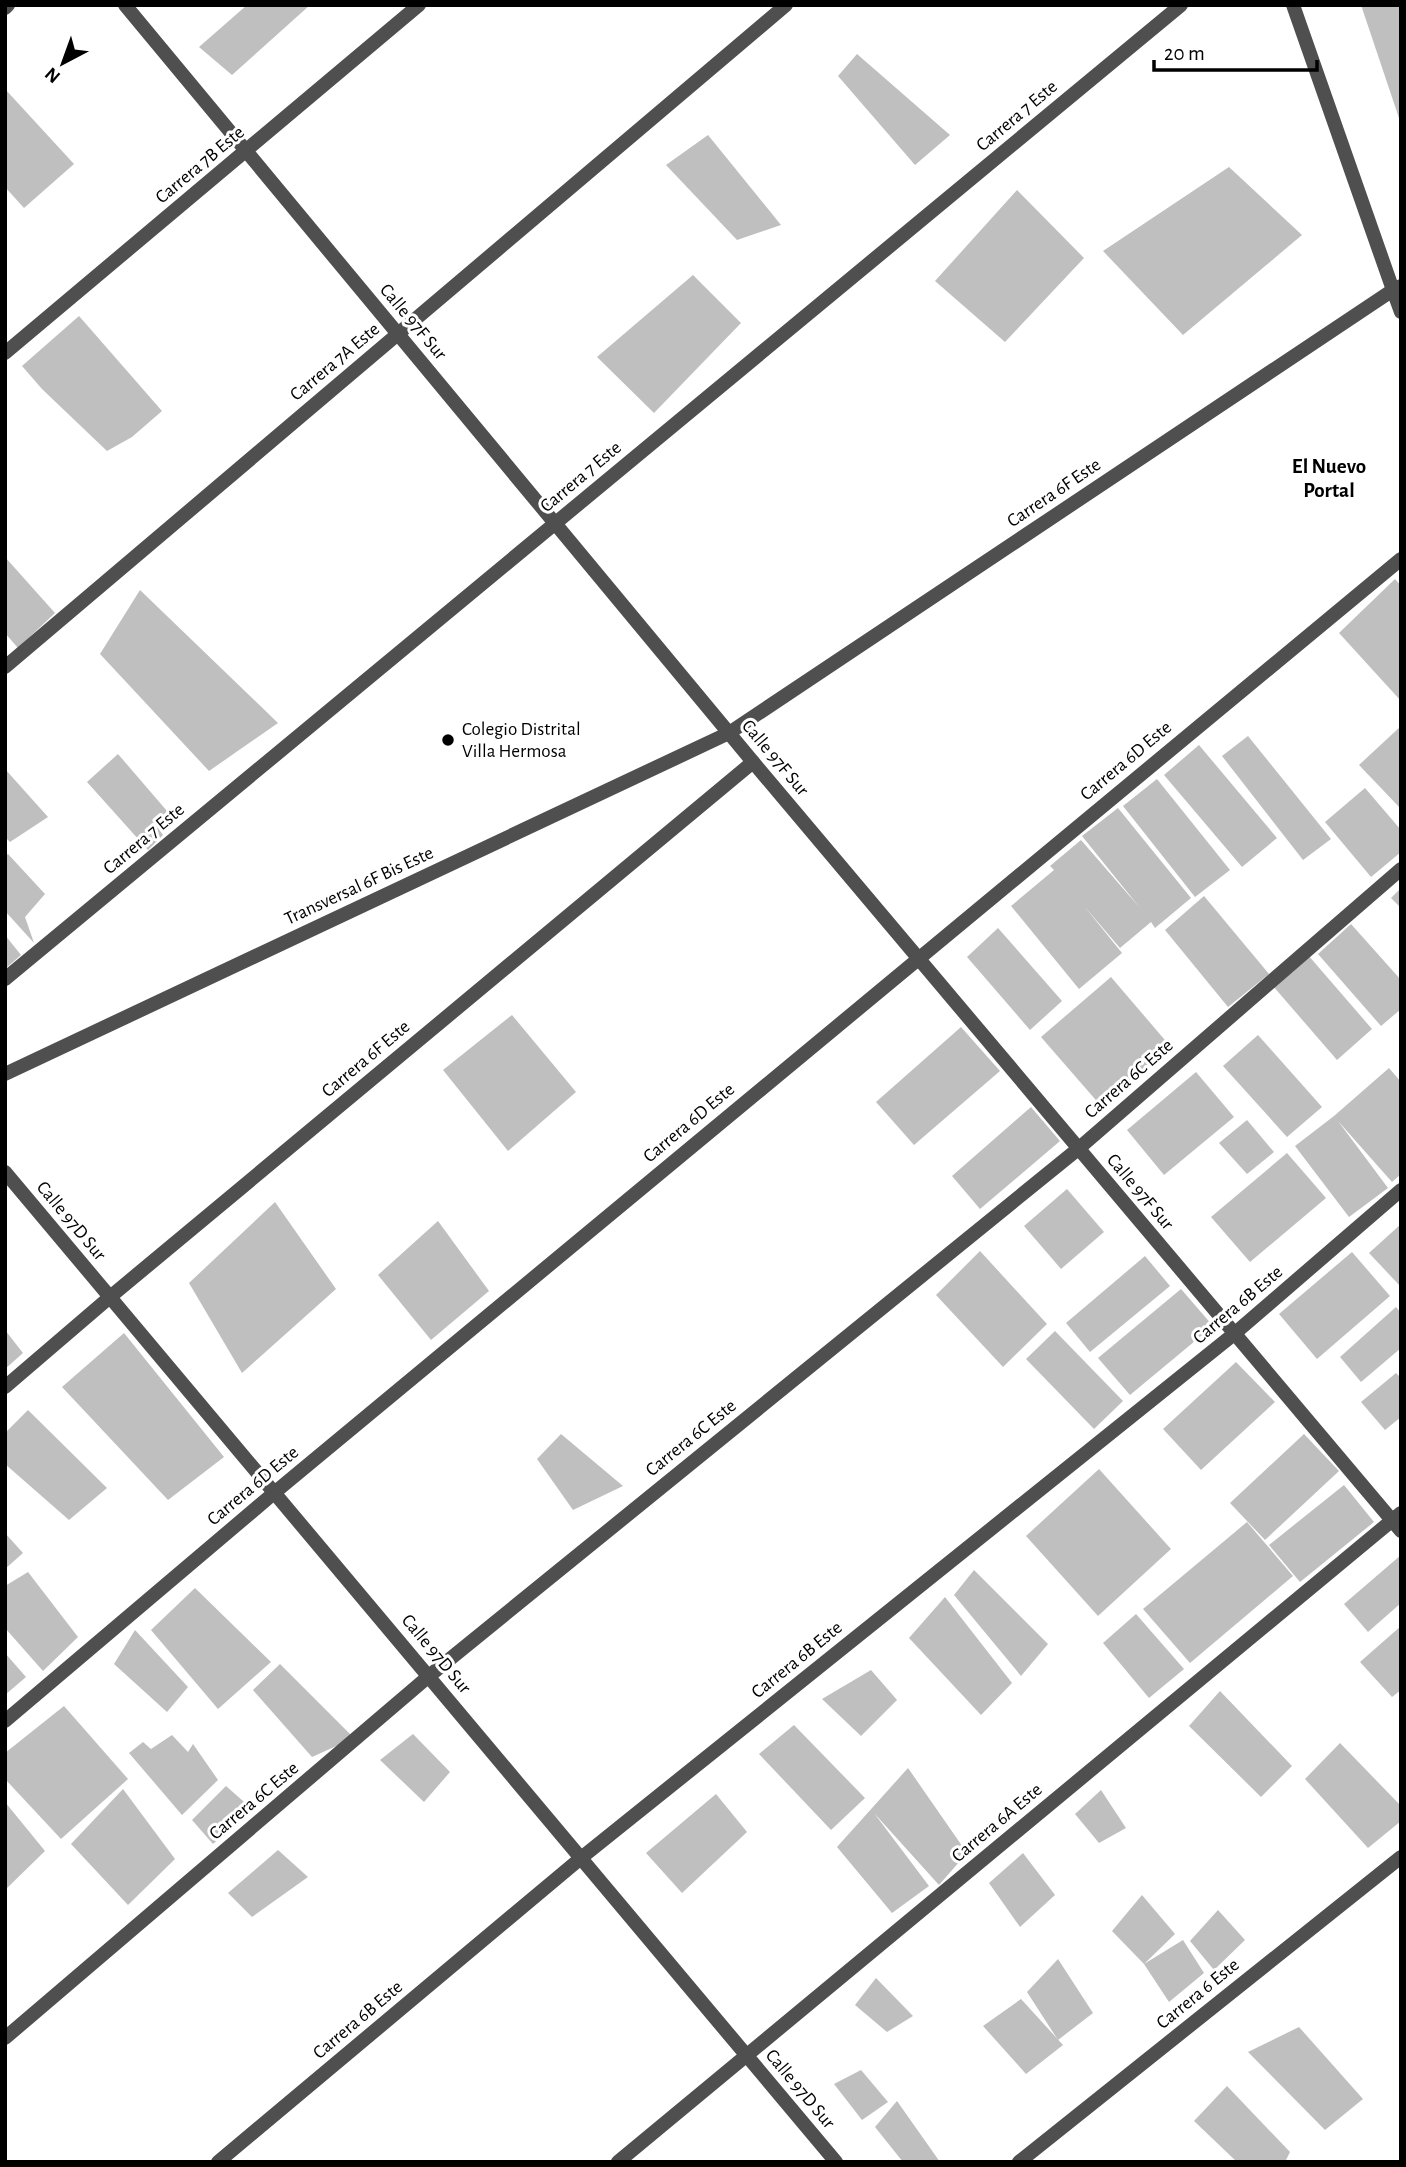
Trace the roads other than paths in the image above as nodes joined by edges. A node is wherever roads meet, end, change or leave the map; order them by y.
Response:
1 (125, 5) edge
2 (419, 5) edge
3 (786, 5) edge
4 (1181, 5) edge
5 (1293, 5) edge
6 (246, 151) junction
7 (1397, 288) edge
8 (1401, 312) edge
9 (398, 334) junction
10 (5, 353) edge
11 (555, 524) junction
12 (1401, 559) edge
13 (5, 667) edge
14 (729, 733) junction
15 (753, 762) junction
16 (1401, 869) edge
17 (918, 958) junction
18 (5, 979) edge
19 (5, 1074) edge
20 (1078, 1149) junction
21 (5, 1172) edge
22 (1401, 1191) edge
23 (110, 1297) junction
24 (1234, 1334) junction
25 (5, 1387) edge
26 (274, 1493) junction
27 (1398, 1521) edge
28 (429, 1676) junction
29 (5, 1721) edge
30 (1401, 1857) edge
31 (581, 1858) junction
32 (5, 2038) edge
33 (747, 2055) junction
34 (218, 2162) edge
35 (618, 2162) edge
36 (836, 2162) edge
37 (1019, 2162) edge

1 - 6 street, Calle 97F Sur
2 - 6 street, Carrera 7B Este
3 - 9 street, Carrera 7A Este
4 - 11 street, Carrera 7 Este
5 - 7 street
6 - 9 street, Calle 97F Sur
6 - 10 street, Carrera 7B Este
7 - 8 street
7 - 14 street, Carrera 6F Este
9 - 11 street, Calle 97F Sur
9 - 13 street, Carrera 7A Este
11 - 14 street, Calle 97F Sur
11 - 18 street, Carrera 7 Este
12 - 17 street, Carrera 6D Este
14 - 15 street, Calle 97F Sur
14 - 19 street, Transversal 6F Bis Este
15 - 17 street, Calle 97F Sur
15 - 23 street, Carrera 6F Este
16 - 20 street, Carrera 6C Este
17 - 20 street, Calle 97F Sur
17 - 26 street, Carrera 6D Este
20 - 24 street, Calle 97F Sur
20 - 28 street, Carrera 6C Este
21 - 23 street, Calle 97D Sur
22 - 24 street, Carrera 6B Este
23 - 25 street, Carrera 6F Este
23 - 26 street, Calle 97D Sur
24 - 27 street, Calle 97F Sur
24 - 31 street, Carrera 6B Este
26 - 28 street, Calle 97D Sur
26 - 29 street, Carrera 6D Este
27 - 33 street, Carrera 6A Este
28 - 31 street, Calle 97D Sur
28 - 32 street, Carrera 6C Este
30 - 37 street, Carrera 6 Este
31 - 33 street, Calle 97D Sur
31 - 34 street, Carrera 6B Este
33 - 35 street, Carrera 6A Este
33 - 36 street, Calle 97D Sur

